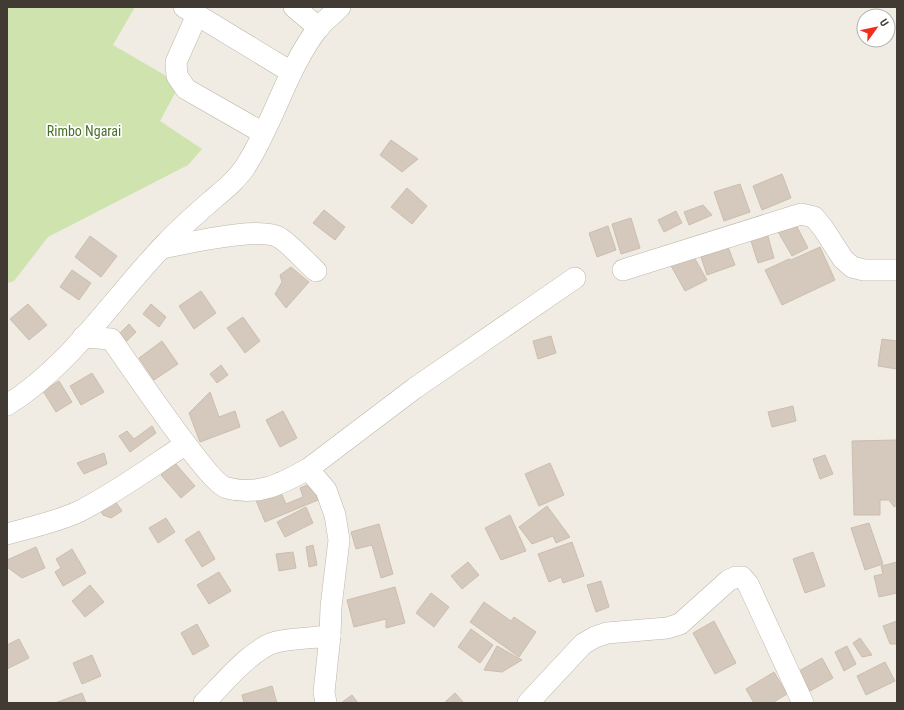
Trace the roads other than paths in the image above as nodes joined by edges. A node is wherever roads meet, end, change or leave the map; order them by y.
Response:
1 (294, 7) edge
2 (340, 7) edge
3 (190, 11) edge
4 (319, 28) junction
5 (291, 72) junction
6 (263, 133) junction
7 (161, 248) junction
8 (623, 270) dead end
9 (897, 270) edge
10 (316, 271) dead end
11 (575, 278) dead end
12 (99, 321) junction
13 (83, 338) junction
14 (111, 339) junction
15 (7, 405) edge
16 (186, 444) junction
17 (308, 469) junction
18 (7, 534) edge
19 (330, 636) junction
20 (204, 703) edge
21 (326, 703) edge
22 (528, 703) edge
23 (802, 703) edge

1 - 4 street
2 - 4 street
3 - 5 street
3 - 6 street
4 - 5 street
5 - 6 street
6 - 7 street
7 - 10 street
7 - 12 street
8 - 9 street
11 - 17 street
12 - 13 street
12 - 14 street
13 - 14 street
13 - 15 street
14 - 16 street
16 - 17 street
16 - 18 street
17 - 19 street
19 - 20 street
19 - 21 street
22 - 23 street

